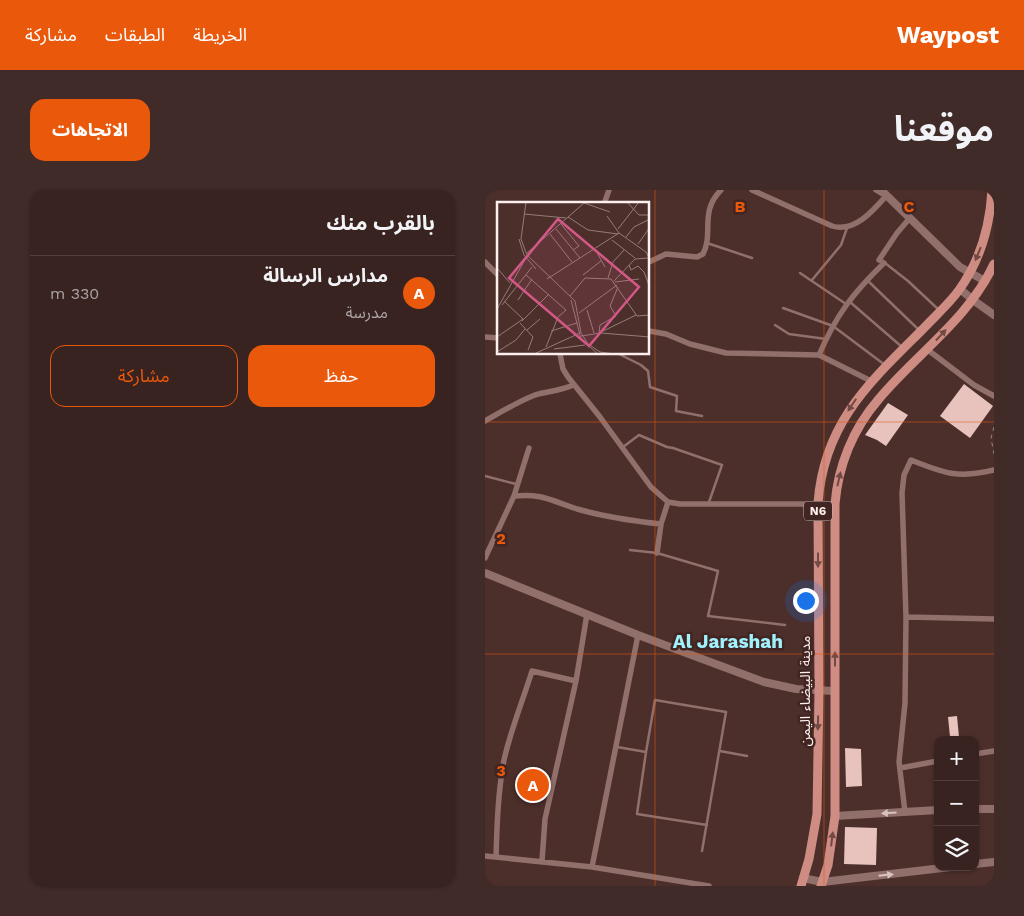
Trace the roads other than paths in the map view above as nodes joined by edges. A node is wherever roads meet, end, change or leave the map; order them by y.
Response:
1 (609, 190) edge
2 (721, 190) edge
3 (752, 190) edge
4 (877, 190) edge
5 (992, 190) edge
6 (883, 193) edge
7 (605, 202) edge
8 (909, 219) junction
9 (847, 228) junction
10 (706, 242) junction
11 (752, 258) dead end
12 (485, 262) edge
13 (650, 262) edge
14 (883, 262) junction
15 (994, 264) edge
16 (800, 273) dead end
17 (970, 273) junction
18 (497, 274) edge
19 (867, 279) junction
20 (812, 280) junction
21 (985, 281) junction
22 (959, 289) junction
23 (973, 300) junction
24 (847, 302) junction
25 (783, 308) dead end
26 (940, 311) junction
27 (994, 315) edge
28 (775, 325) dead end
29 (833, 326) junction
30 (650, 331) edge
31 (920, 331) junction
32 (826, 339) junction
33 (903, 348) junction
34 (927, 350) junction
35 (819, 354) junction
36 (560, 355) edge
37 (621, 355) edge
38 (886, 366) junction
39 (871, 381) junction
40 (573, 385) junction
41 (994, 396) edge
42 (702, 416) dead end
43 (485, 421) edge
44 (623, 447) junction
45 (529, 448) dead end
46 (994, 470) edge
47 (485, 476) edge
48 (518, 484) junction
49 (514, 496) junction
50 (668, 502) junction
51 (818, 503) junction
52 (708, 504) junction
53 (835, 504) junction
54 (661, 524) junction
55 (630, 550) dead end
56 (657, 553) junction
57 (485, 558) edge
58 (485, 573) edge
59 (587, 614) junction
60 (906, 617) junction
61 (994, 619) edge
62 (785, 625) dead end
63 (638, 635) junction
64 (576, 681) junction
65 (835, 690) junction
66 (819, 691) junction
67 (616, 747) junction
68 (720, 751) junction
69 (994, 751) edge
70 (646, 752) junction
71 (979, 753) edge
72 (747, 756) dead end
73 (934, 762) edge
74 (900, 768) junction
75 (994, 808) edge
76 (979, 809) edge
77 (934, 810) edge
78 (905, 812) junction
79 (835, 816) junction
80 (707, 825) junction
81 (703, 851) dead end
82 (485, 856) edge
83 (496, 857) junction
84 (542, 861) junction
85 (994, 862) edge
86 (979, 864) edge
87 (592, 867) junction
88 (934, 869) edge
89 (802, 882) edge
90 (822, 884) edge
91 (709, 886) edge

1 - 7 street
2 - 10 street
3 - 9 street
4 - 6 street
5 -> 17 main road, مدينة البيضاء اليمن / N6
6 - 8 street
6 - 9 street
8 - 14 street
8 - 17 street
9 - 20 lane
10 - 11 lane
10 - 13 street
12 - 18 street
14 - 19 street
14 - 26 lane
15 - 21 main road, N6
16 - 20 lane
17 - 21 street
17 - 22 main road, مدينة البيضاء اليمن / N6
19 - 24 street
19 - 31 lane
20 - 24 lane
21 - 23 main road, N6
22 - 23 street
22 - 26 main road, مدينة البيضاء اليمن / N6
23 - 27 street
34 -> 23 main road, N6
24 - 29 street
24 - 33 lane
25 - 29 lane
26 - 31 main road, مدينة البيضاء اليمن / N6
28 - 32 lane
29 - 32 street
29 - 38 lane
30 - 35 street
31 - 33 main road, مدينة البيضاء اليمن / N6
32 - 35 street
33 - 38 main road, مدينة البيضاء اليمن / N6
34 - 41 street
53 -> 34 main road, N6
35 - 39 street
36 - 40 street
37 - 42 lane
38 - 39 main road, مدينة البيضاء اليمن / N6
39 -> 51 main road, مدينة البيضاء اليمن / N6
40 - 43 street
40 - 44 street
44 - 50 street
44 - 52 lane
45 - 48 street
46 - 60 street
47 - 48 lane
48 - 49 street
49 - 54 street
49 - 57 street
50 - 52 street
50 - 54 street
51 - 52 street
51 - 53 street
51 -> 66 main road, مدينة البيضاء اليمن / N6
65 -> 53 main road, N6
54 - 56 street
55 - 56 lane
56 - 62 lane
58 - 59 street
59 - 63 street
59 - 64 street
60 - 61 street
60 - 74 street
63 - 66 street
63 - 67 street
64 - 83 street
64 - 84 street
65 - 66 street
65 - 79 main road, N6
66 -> 89 main road, مدينة البيضاء اليمن / N6
67 - 70 lane
67 - 87 street
68 - 70 lane
68 - 72 lane
68 - 80 lane
69 - 71 street
70 - 80 lane
73 - 74 street
74 - 78 street
75 - 76 street
77 - 78 street
78 -> 79 street
90 -> 79 main road, N6
80 - 81 lane
82 - 83 street
83 - 84 street
84 - 87 street
85 - 86 street
87 - 91 street
90 -> 88 street
89 - 90 street

